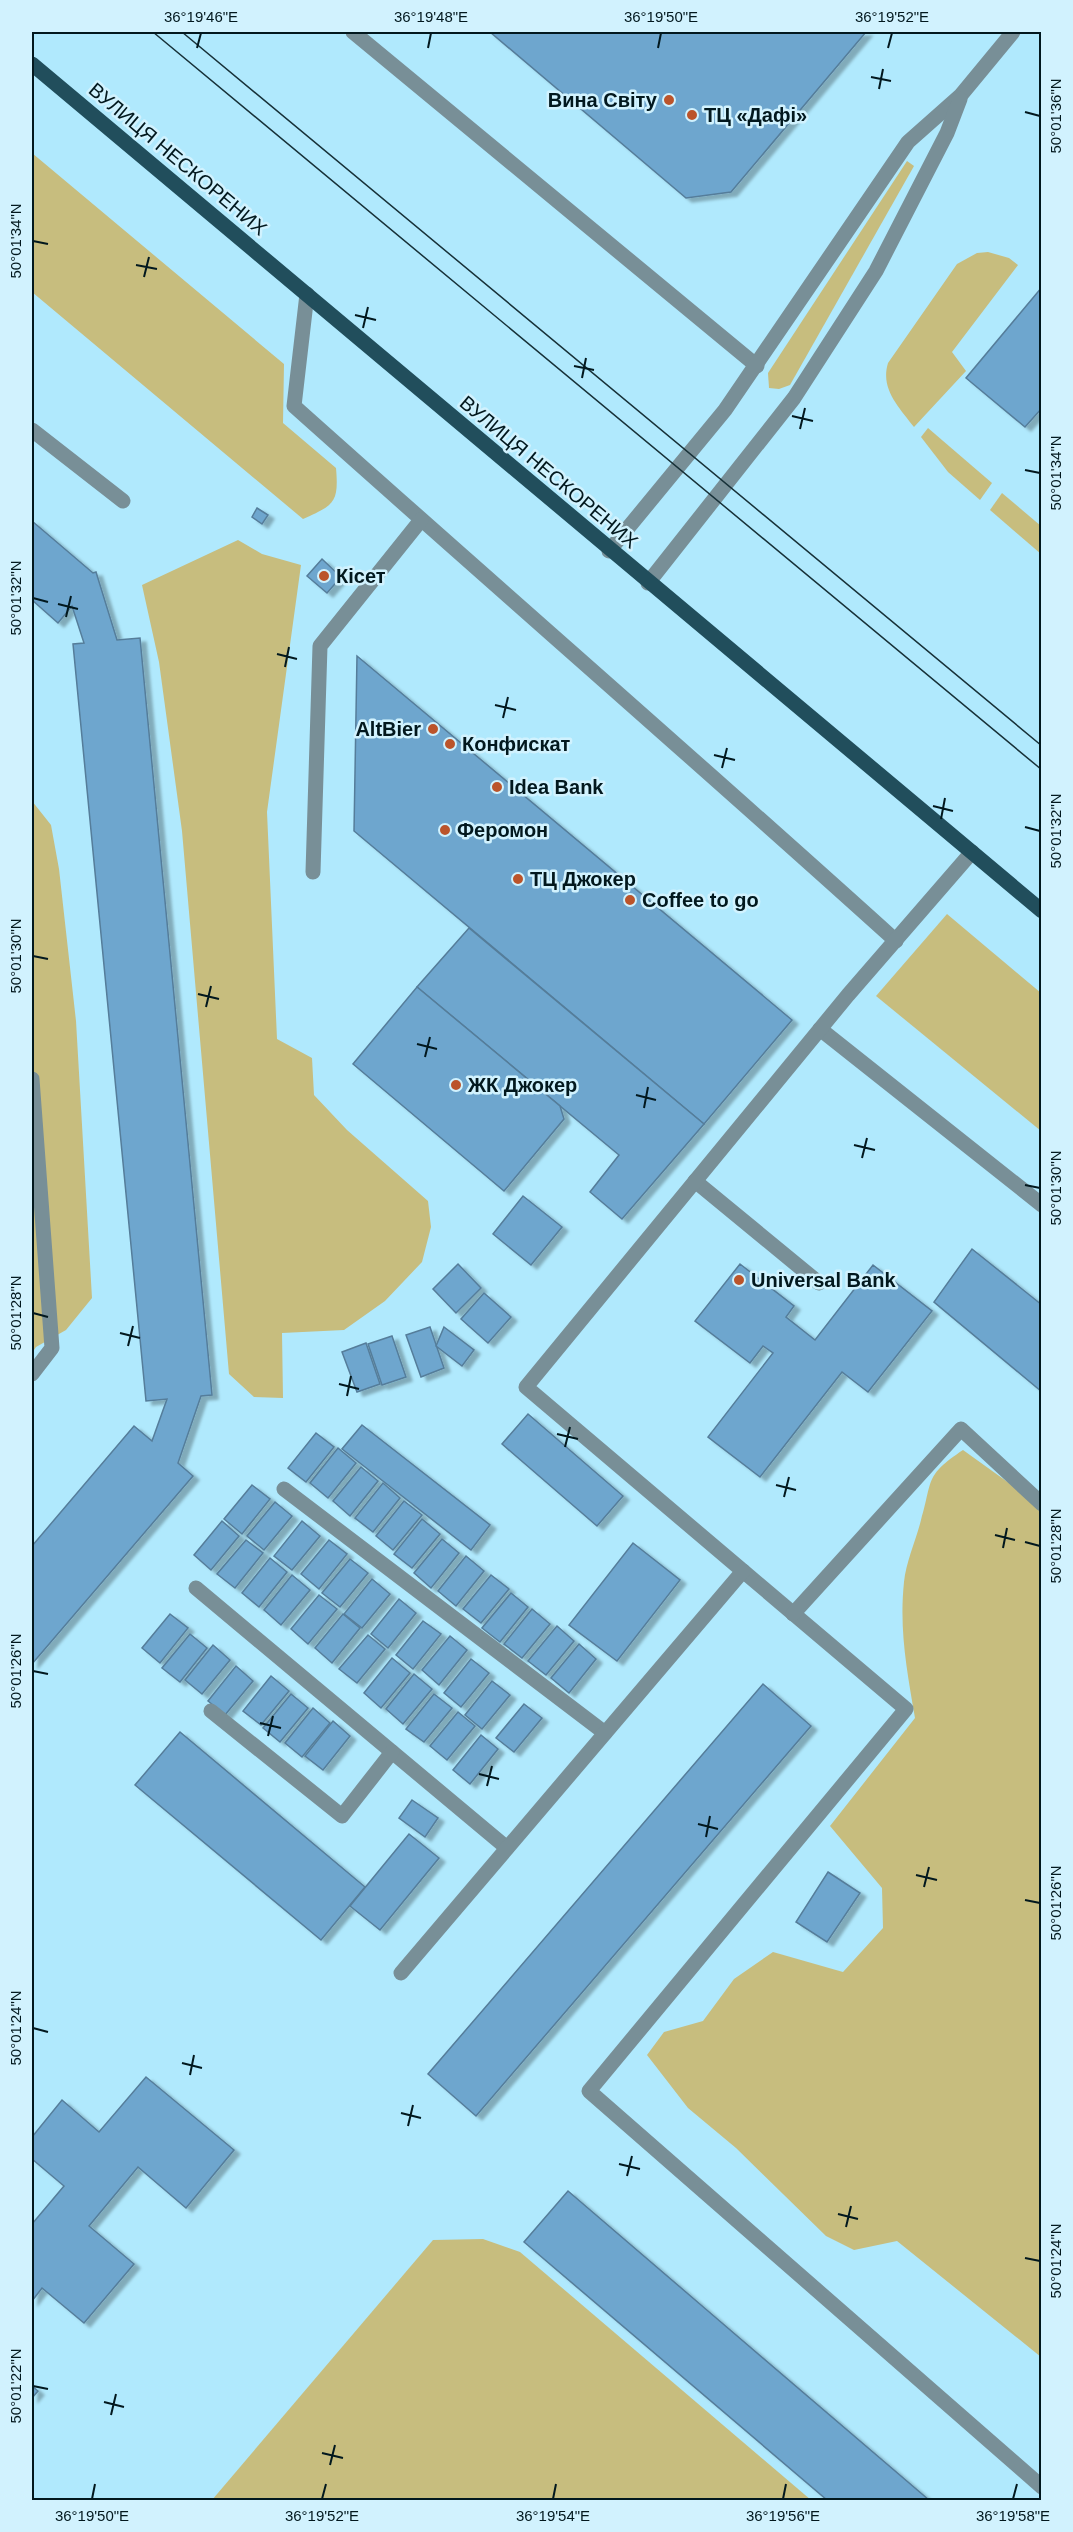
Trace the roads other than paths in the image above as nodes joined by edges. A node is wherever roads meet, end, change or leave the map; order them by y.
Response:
1 (353, 32) edge
2 (1012, 32) edge
3 (32, 64) edge
4 (961, 95) junction
5 (307, 294) junction
6 (757, 366) junction
7 (32, 430) edge
8 (123, 501) dead end
9 (421, 520) junction
10 (609, 551) junction
11 (648, 583) junction
12 (972, 852) junction
13 (313, 872) dead end
14 (1041, 911) edge
15 (896, 941) junction
16 (820, 1029) junction
17 (32, 1078) edge
18 (694, 1181) junction
19 (1041, 1205) edge
20 (819, 1283) dead end
21 (32, 1374) edge
22 (284, 1489) dead end
23 (1041, 1504) edge
24 (743, 1572) junction
25 (196, 1588) dead end
26 (793, 1614) junction
27 (211, 1711) dead end
28 (605, 1733) junction
29 (392, 1752) junction
30 (507, 1848) junction
31 (401, 1973) dead end
32 (1041, 2487) edge

1 - 6 lane
2 - 4 lane
3 - 5 main road, ВУЛИЦЯ НЕСКОРЕНИХ
4 - 6 lane
4 - 11 lane
5 - 9 lane
5 - 10 main road, ВУЛИЦЯ НЕСКОРЕНИХ
6 - 10 lane
7 - 8 lane
9 - 13 lane
9 - 15 lane
10 - 11 main road, ВУЛИЦЯ НЕСКОРЕНИХ
11 - 12 main road, ВУЛИЦЯ НЕСКОРЕНИХ
12 - 14 main road, ВУЛИЦЯ НЕСКОРЕНИХ
12 - 15 lane
15 - 16 lane
16 - 18 lane
16 - 19 lane
17 - 21 lane
18 - 20 lane
18 - 24 lane
22 - 28 lane
23 - 26 lane
24 - 26 lane
24 - 28 lane
25 - 29 lane
26 - 32 lane
27 - 29 lane
28 - 30 lane
29 - 30 lane
30 - 31 lane

